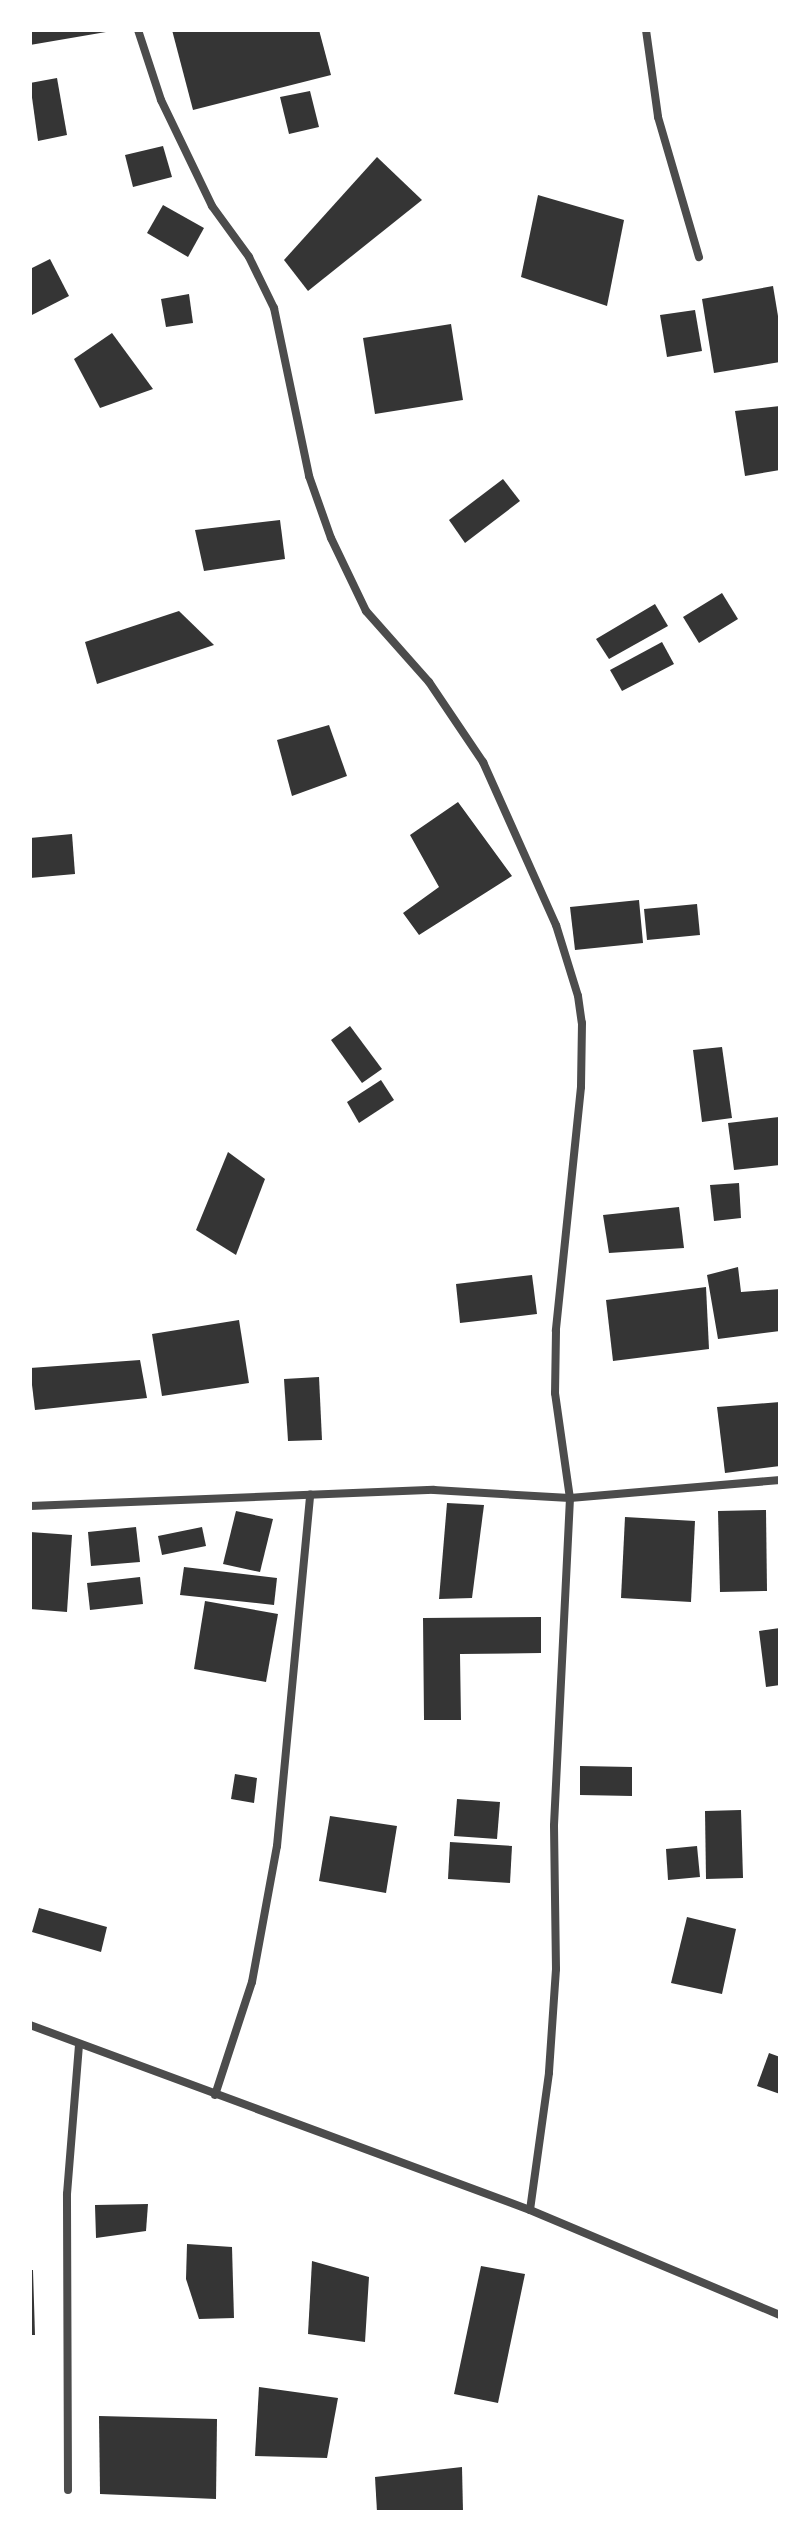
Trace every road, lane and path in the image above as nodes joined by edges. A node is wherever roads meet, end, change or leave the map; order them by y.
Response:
1 (138, 30) edge
2 (646, 30) edge
3 (699, 257) dead end
4 (780, 1480) edge
5 (310, 1495) junction
6 (570, 1498) junction
7 (30, 1506) edge
8 (30, 2025) edge
9 (79, 2046) junction
10 (215, 2095) junction
11 (530, 2210) junction
12 (780, 2315) edge
13 (68, 2490) dead end

1 - 6 street
2 - 3 street
4 - 6 street
5 - 6 street
5 - 7 street
5 - 10 street
6 - 11 street
8 - 9 street
9 - 10 street
9 - 13 street
10 - 11 street
11 - 12 street

